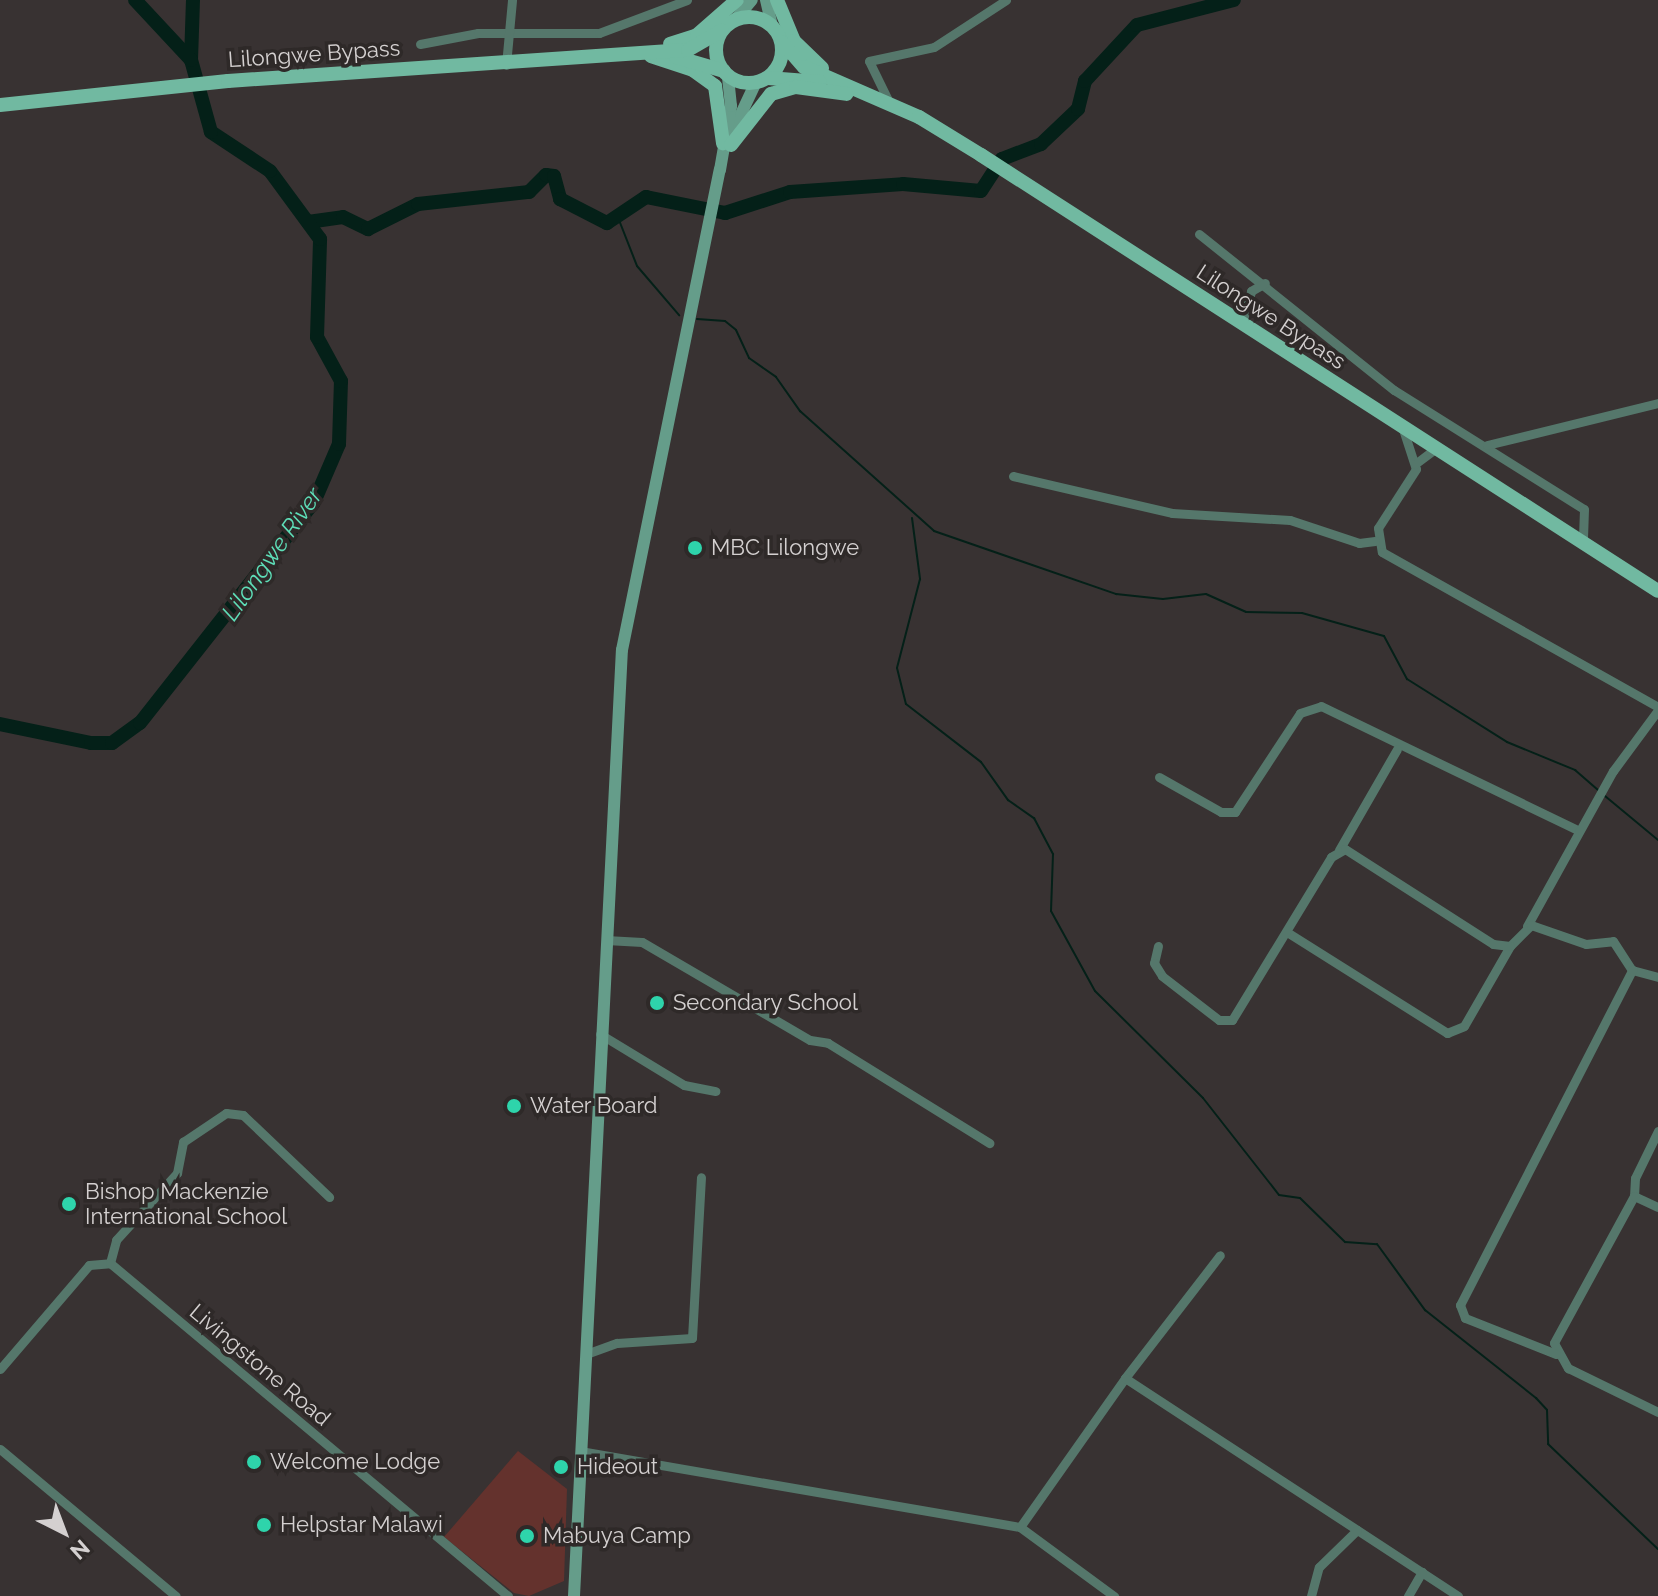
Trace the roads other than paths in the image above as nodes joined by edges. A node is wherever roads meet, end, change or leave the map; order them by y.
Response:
1 (512, 0) edge
2 (687, 0) edge
3 (737, 0) edge
4 (752, 0) edge
5 (766, 0) edge
6 (777, 0) edge
7 (1006, 0) edge
8 (735, 20) junction
9 (772, 25) junction
10 (722, 30) junction
11 (506, 34) junction
12 (782, 42) junction
13 (420, 44) dead end
14 (651, 53) junction
15 (506, 65) junction
16 (726, 74) junction
17 (762, 80) junction
18 (850, 87) junction
19 (890, 103) junction
20 (0, 105) edge
21 (727, 144) junction
22 (1199, 234) dead end
23 (1265, 283) junction
24 (1244, 316) dead end
25 (1658, 403) edge
26 (1402, 426) junction
27 (1487, 445) junction
28 (1436, 448) junction
29 (1415, 464) junction
30 (1013, 476) dead end
31 (1375, 541) junction
32 (1583, 543) junction
33 (1658, 591) edge
34 (1658, 709) edge
35 (1397, 749) junction
36 (1159, 777) dead end
37 (1578, 830) junction
38 (1339, 850) junction
39 (1527, 926) junction
40 (1290, 934) junction
41 (606, 940) junction
42 (1158, 946) dead end
43 (1510, 946) junction
44 (1632, 970) junction
45 (1658, 977) edge
46 (600, 1034) junction
47 (715, 1091) dead end
48 (1658, 1131) edge
49 (989, 1143) dead end
50 (701, 1177) dead end
51 (1634, 1196) junction
52 (329, 1197) dead end
53 (1658, 1207) edge
54 (1220, 1255) dead end
55 (110, 1263) junction
56 (586, 1354) junction
57 (1556, 1354) junction
58 (0, 1369) edge
59 (1125, 1378) junction
60 (1658, 1412) edge
61 (0, 1449) edge
62 (580, 1451) junction
63 (1020, 1527) junction
64 (1357, 1530) junction
65 (1422, 1572) junction
66 (176, 1596) edge
67 (508, 1596) edge
68 (574, 1596) edge
69 (1114, 1596) edge
70 (1311, 1596) edge
71 (1408, 1596) edge
72 (1458, 1596) edge

1 - 11 street
2 - 11 street
3 - 14 main road
4 - 8 main road
5 - 9 main road
6 - 18 main road
7 - 19 street
8 - 9 main road
8 - 10 main road
9 - 12 main road
10 - 14 main road, Lilongwe Bypass
10 - 16 main road
11 - 13 street
11 - 15 street
12 - 17 main road
12 - 18 main road, Lilongwe Bypass
14 - 15 main road, Lilongwe Bypass
14 - 16 main road, Lilongwe Bypass
14 - 21 main road
15 - 20 main road, Lilongwe Bypass
16 - 17 main road
16 - 21 main road
17 - 18 main road, Lilongwe Bypass
17 - 21 main road
18 - 19 main road, Lilongwe Bypass
19 - 21 main road
19 - 26 main road, Lilongwe Bypass
21 - 41 main road
22 - 23 street
23 - 24 street
23 - 27 street
25 - 27 street
26 - 28 main road, Lilongwe Bypass
26 - 29 street
27 - 32 street
28 - 29 street
28 - 32 main road, Lilongwe Bypass
29 - 31 street
30 - 31 street
31 - 34 street
32 - 33 main road, Lilongwe Bypass
34 - 37 street
35 - 36 street
35 - 37 street
35 - 38 street
37 - 39 street
38 - 40 street
38 - 43 street
39 - 43 street
39 - 44 street
40 - 42 street
40 - 43 street
41 - 46 main road
41 - 49 street
44 - 45 street
44 - 57 street
46 - 47 street
46 - 56 main road
48 - 51 street
50 - 56 street
51 - 53 street
51 - 57 street
52 - 55 street
54 - 59 street
55 - 58 street
55 - 67 street, Livingstone Road
56 - 62 main road
57 - 60 street
59 - 63 street
59 - 64 street
61 - 66 street
62 - 63 street
62 - 68 main road
63 - 69 street
64 - 65 street
64 - 70 street
65 - 71 street
65 - 72 street

